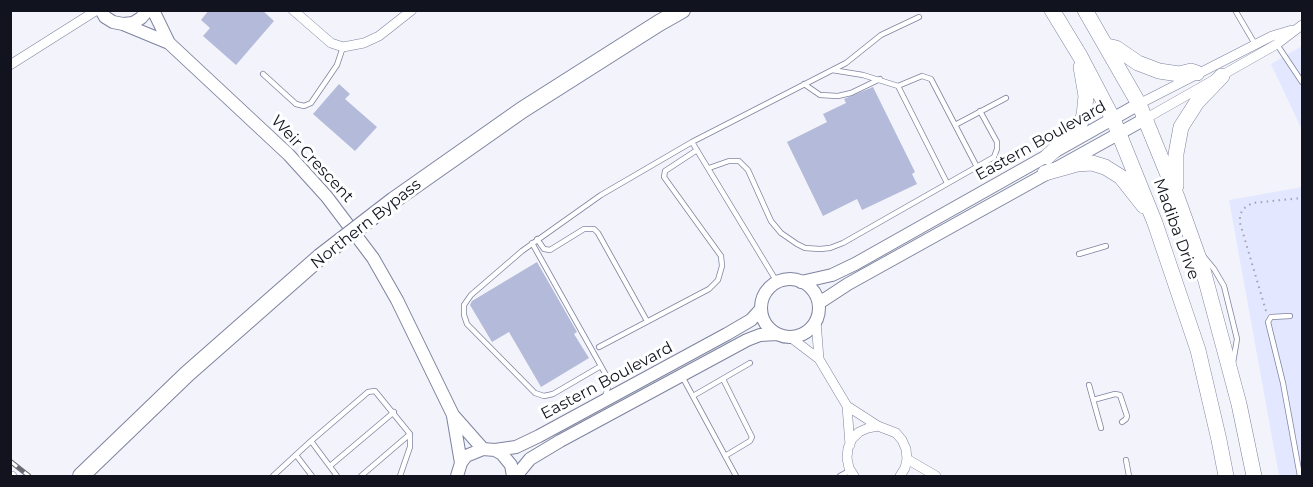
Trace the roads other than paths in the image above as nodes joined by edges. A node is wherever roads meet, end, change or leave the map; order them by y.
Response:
1 (99, 10) edge
2 (148, 10) edge
3 (153, 10) edge
4 (293, 10) edge
5 (412, 10) edge
6 (682, 10) edge
7 (1052, 10) edge
8 (1085, 10) edge
9 (1235, 10) edge
10 (919, 17) dead end
11 (123, 24) junction
12 (1300, 27) edge
13 (1274, 40) junction
14 (169, 43) junction
15 (1255, 44) junction
16 (1107, 46) junction
17 (343, 47) junction
18 (1080, 56) junction
19 (10, 65) edge
20 (832, 70) junction
21 (263, 74) dead end
22 (1197, 74) junction
23 (1222, 76) junction
24 (880, 79) junction
25 (1302, 81) edge
26 (804, 84) junction
27 (898, 86) junction
28 (1006, 98) dead end
29 (1139, 105) junction
30 (980, 111) junction
31 (1145, 119) junction
32 (955, 125) junction
33 (1117, 126) junction
34 (692, 142) junction
35 (697, 150) junction
36 (1047, 157) junction
37 (977, 167) junction
38 (709, 168) junction
39 (1045, 173) junction
40 (947, 183) junction
41 (1177, 197) junction
42 (1155, 223) junction
43 (535, 241) junction
44 (1106, 246) dead end
45 (1079, 254) dead end
46 (777, 282) junction
47 (801, 282) junction
48 (819, 303) junction
49 (761, 309) junction
50 (1290, 316) dead end
51 (647, 321) junction
52 (816, 321) junction
53 (777, 334) junction
54 (790, 337) junction
55 (599, 347) dead end
56 (819, 359) junction
57 (750, 363) dead end
58 (601, 366) junction
59 (681, 375) junction
60 (723, 379) junction
61 (1089, 385) dead end
62 (693, 396) junction
63 (1093, 400) junction
64 (603, 402) junction
65 (847, 406) junction
66 (394, 412) junction
67 (453, 415) junction
68 (1122, 422) dead end
69 (878, 426) junction
70 (1101, 428) dead end
71 (410, 434) junction
72 (311, 441) junction
73 (850, 445) junction
74 (489, 449) junction
75 (296, 455) junction
76 (725, 456) junction
77 (907, 459) junction
78 (1300, 459) edge
79 (1126, 460) dead end
80 (461, 463) junction
81 (330, 466) junction
82 (852, 473) edge
83 (275, 476) edge
84 (361, 476) edge
85 (81, 477) edge
86 (312, 477) edge
87 (337, 477) edge
88 (400, 477) edge
89 (457, 477) edge
90 (515, 477) edge
91 (736, 477) edge
92 (840, 477) edge
93 (900, 477) edge
94 (936, 477) edge
95 (1129, 477) edge
96 (1226, 477) edge
97 (1254, 477) edge
98 (1300, 477) edge

1 - 11 street
1 - 19 street
2 - 11 street
3 - 14 street
4 - 17 street
5 - 17 street
6 - 85 highway, Northern Bypass, bridge
7 - 18 main road, Madiba Drive
8 - 16 main road, Madiba Drive
9 - 15 lane
10 - 20 lane
11 - 14 street
12 - 13 street, Eastern Boulevard
13 - 15 street, Eastern Boulevard
13 - 23 street, Eastern Boulevard
13 - 25 lane
14 - 67 street, Weir Crescent
15 - 22 street, Eastern Boulevard
16 - 22 main road
16 - 29 main road, Madiba Drive
17 - 21 lane
18 - 33 main road, Madiba Drive
18 - 36 main road
20 - 24 lane
20 - 26 lane
22 - 29 street, Eastern Boulevard
23 - 31 street, Eastern Boulevard
23 - 41 main road
24 - 26 lane
24 - 27 lane
26 - 34 lane
27 - 32 lane
27 - 40 lane
28 - 30 lane
29 - 31 main road, Madiba Drive
29 - 33 street, Eastern Boulevard
30 - 32 lane
30 - 37 lane
31 - 33 street, Eastern Boulevard
31 - 41 main road, Madiba Drive
32 - 37 lane
33 - 36 street, Eastern Boulevard
33 - 39 street, Eastern Boulevard
33 - 42 main road, Madiba Drive
34 - 35 lane
34 - 43 lane
35 - 38 lane
35 - 51 lane
36 - 47 street, Eastern Boulevard
37 - 40 lane
38 - 40 lane
38 - 46 lane
39 - 42 main road
39 - 48 street, Eastern Boulevard
41 - 97 main road, Madiba Drive
42 - 96 main road, Madiba Drive
43 - 51 lane
43 - 58 lane
43 - 58 lane
44 - 45 lane
46 - 47 street, Eastern Boulevard
46 - 49 street, Eastern Boulevard
47 - 48 street
48 - 52 street
49 - 53 street
49 - 64 street, Eastern Boulevard
50 - 78 lane
51 - 55 lane
52 - 54 street
52 - 56 street
53 - 54 street, Eastern Boulevard
53 - 59 street, Eastern Boulevard
54 - 56 street
56 - 65 street
57 - 60 lane
58 - 64 lane
59 - 62 lane
59 - 90 street, Eastern Boulevard
60 - 62 lane
60 - 76 lane
61 - 63 lane
62 - 76 lane
63 - 68 lane
63 - 70 lane
64 - 74 street, Eastern Boulevard
65 - 69 street
65 - 73 street
66 - 71 lane
66 - 72 lane
66 - 81 lane
67 - 74 street
67 - 80 street
69 - 73 street
69 - 77 street
71 - 84 lane
71 - 88 lane
72 - 75 lane
72 - 81 lane
73 - 82 street
74 - 80 street
74 - 90 street
75 - 83 lane
75 - 86 lane
76 - 91 lane
77 - 93 street
77 - 94 street
78 - 98 lane
79 - 95 lane
80 - 89 street
81 - 87 lane
82 - 92 lane

